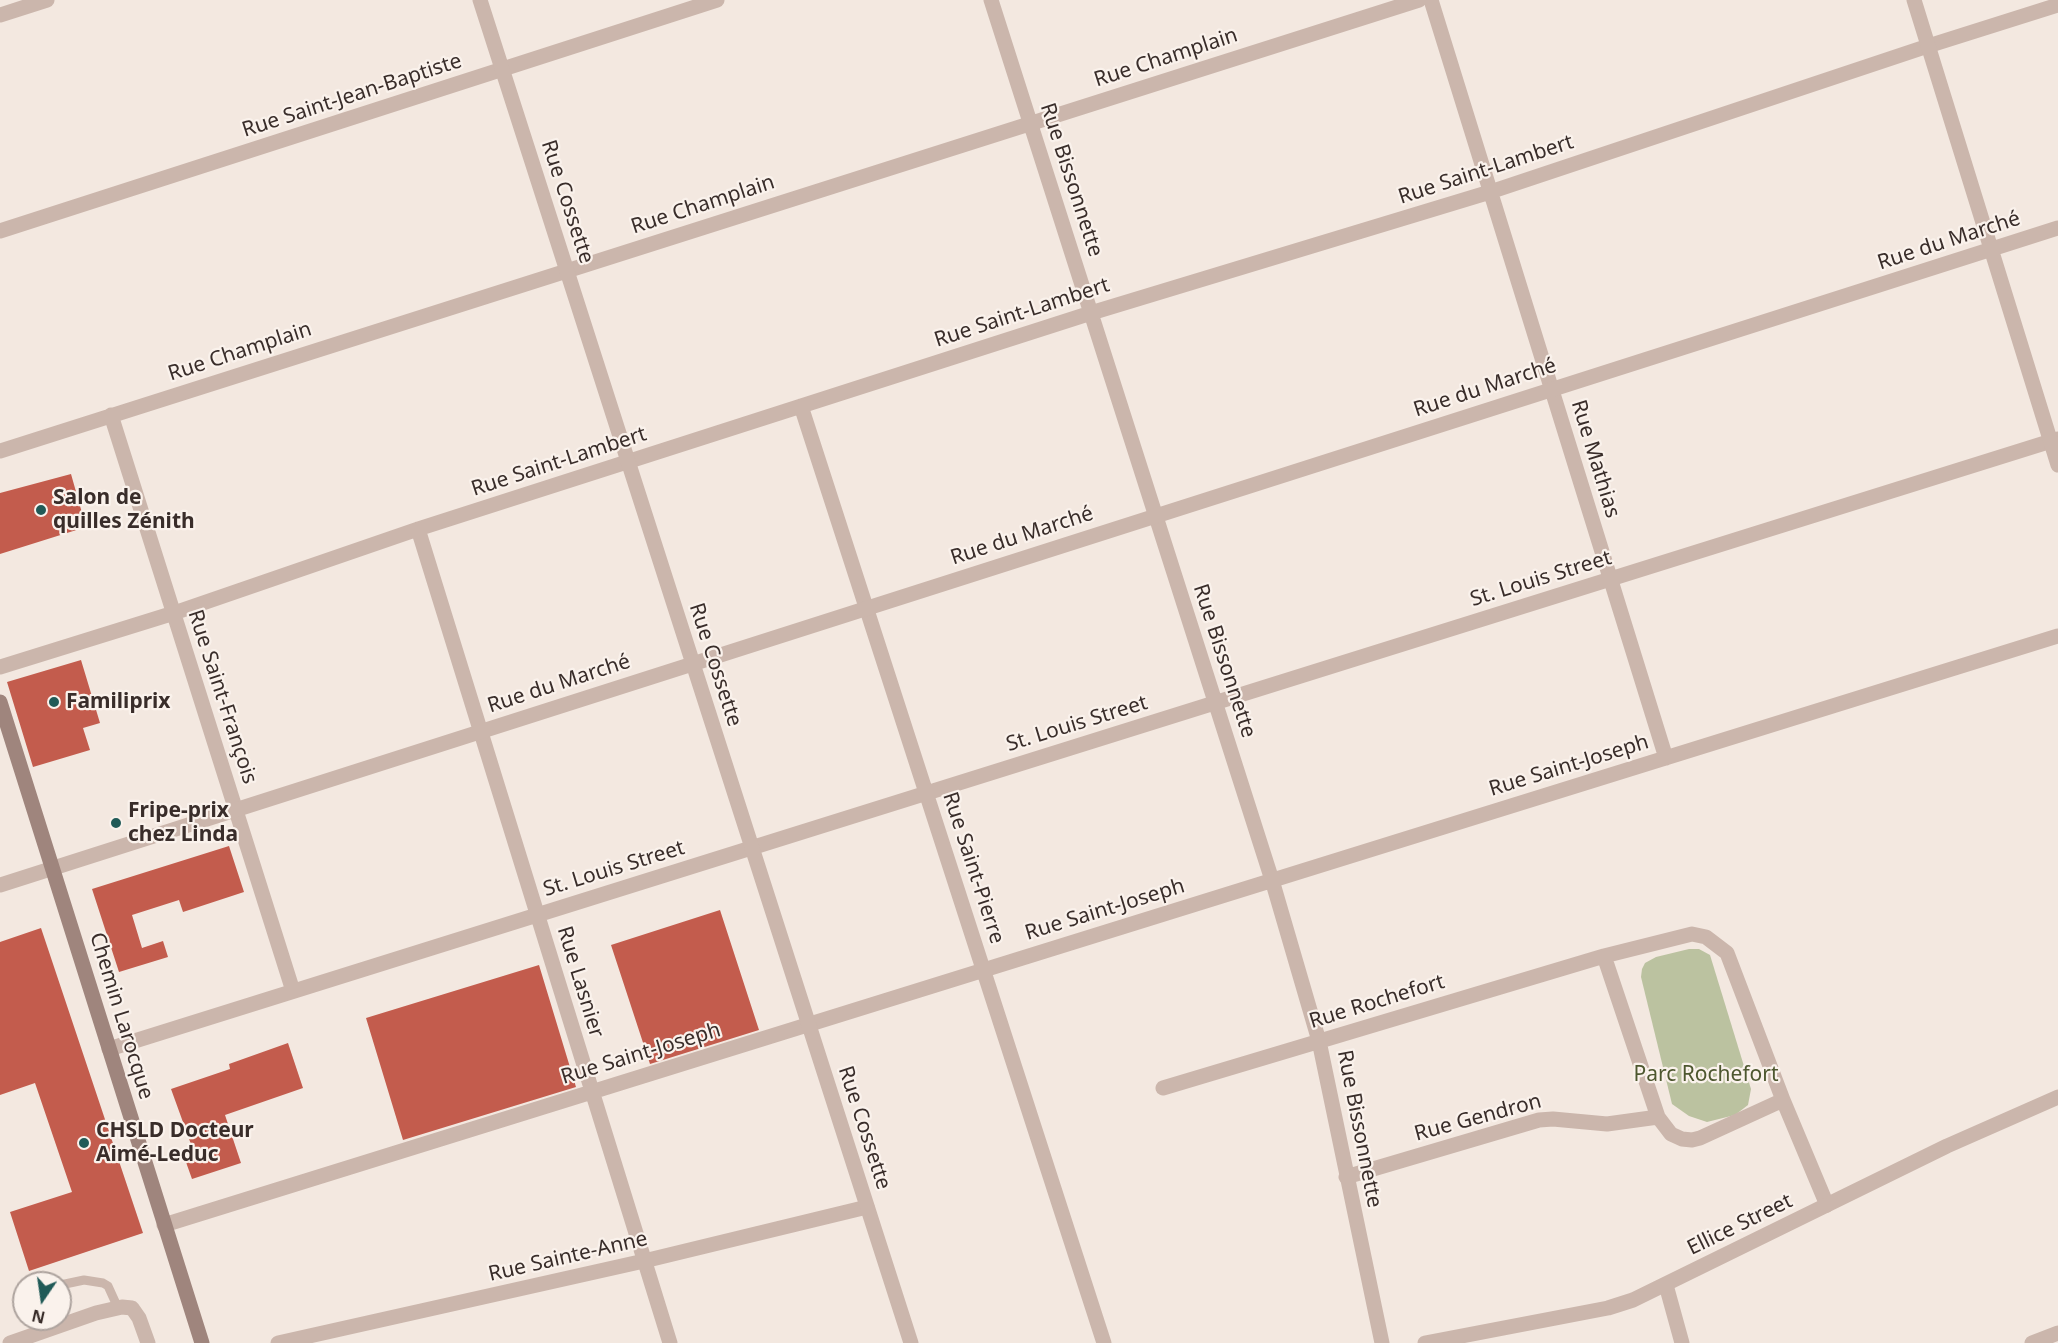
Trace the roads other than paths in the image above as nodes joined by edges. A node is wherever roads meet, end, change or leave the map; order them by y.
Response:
1 (46, 0) edge
2 (480, 0) edge
3 (717, 0) edge
4 (991, 0) edge
5 (1419, 0) edge
6 (1431, 0) edge
7 (1914, 0) edge
8 (2058, 5) edge
9 (0, 15) edge
10 (1928, 46) junction
11 (502, 69) junction
12 (1030, 123) junction
13 (1490, 192) junction
14 (2058, 228) edge
15 (0, 231) edge
16 (1991, 249) junction
17 (567, 271) junction
18 (1091, 313) junction
19 (1551, 389) junction
20 (801, 406) junction
21 (111, 415) junction
22 (2054, 440) edge
23 (0, 451) edge
24 (628, 462) junction
25 (2058, 465) edge
26 (1155, 516) junction
27 (418, 529) junction
28 (1610, 579) junction
29 (867, 608) junction
30 (174, 613) junction
31 (2058, 636) edge
32 (693, 663) junction
33 (0, 667) edge
34 (0, 702) edge
35 (1215, 703) junction
36 (480, 731) junction
37 (1666, 758) junction
38 (927, 793) junction
39 (236, 809) junction
40 (752, 848) junction
41 (52, 867) junction
42 (1272, 880) junction
43 (0, 885) edge
44 (537, 915) junction
45 (1604, 956) junction
46 (984, 970) junction
47 (293, 991) junction
48 (808, 1024) junction
49 (1319, 1041) junction
50 (109, 1049) junction
51 (1163, 1088) dead end
52 (592, 1092) junction
53 (2058, 1097) edge
54 (1783, 1100) junction
55 (1658, 1117) junction
56 (1346, 1177) junction
57 (1827, 1205) junction
58 (867, 1207) junction
59 (164, 1225) junction
60 (644, 1261) junction
61 (72, 1283) edge
62 (1666, 1285) junction
63 (118, 1308) junction
64 (72, 1319) edge
65 (37, 1331) edge
66 (2058, 1333) edge
67 (10, 1343) edge
68 (148, 1343) edge
69 (202, 1343) edge
70 (278, 1343) edge
71 (670, 1343) edge
72 (911, 1343) edge
73 (1104, 1343) edge
74 (1382, 1343) edge
75 (1425, 1343) edge
76 (1682, 1343) edge
77 (2032, 1343) edge

1 - 9 street
2 - 11 street, Rue Cossette
3 - 11 street, Rue Saint-Jean-Baptiste
4 - 12 street, Rue Bissonnette
5 - 12 street, Rue Champlain
6 - 13 street, Rue Mathias
7 - 10 street
8 - 10 street, Rue Saint-Lambert
10 - 13 street, Rue Saint-Lambert
10 - 16 street
11 - 15 street, Rue Saint-Jean-Baptiste
11 - 17 street, Rue Cossette
12 - 17 street, Rue Champlain
12 - 18 street, Rue Bissonnette
13 - 18 street, Rue Saint-Lambert
13 - 19 street, Rue Mathias
14 - 16 street, Rue du Marché
16 - 19 street, Rue du Marché
16 - 22 street
17 - 21 street, Rue Champlain
17 - 24 street, Rue Cossette
18 - 20 street, Rue Saint-Lambert
18 - 26 street, Rue Bissonnette
19 - 26 street, Rue du Marché
19 - 28 street, Rue Mathias
20 - 24 street, Rue Saint-Lambert
20 - 29 street, Rue Saint-Pierre
21 - 23 street, Rue Champlain
21 - 30 street, Rue Saint-François
22 - 25 street
22 - 28 street, St. Louis Street
24 - 27 street, Rue Saint-Lambert
24 - 32 street, Rue Cossette
26 - 29 street, Rue du Marché
26 - 35 street, Rue Bissonnette
27 - 30 street, Rue Saint-Lambert
27 - 36 street, Rue Lasnier
28 - 35 street, St. Louis Street
28 - 37 street, Rue Mathias
29 - 32 street, Rue du Marché
29 - 38 street, Rue Saint-Pierre
30 - 33 street, Rue Saint-Lambert
30 - 39 street, Rue Saint-François
31 - 37 street, Rue Saint-Joseph
32 - 36 street, Rue du Marché
32 - 40 street, Rue Cossette
34 - 41 main road, Chemin Larocque
35 - 38 street, St. Louis Street
35 - 42 street, Rue Bissonnette
36 - 39 street, Rue du Marché
36 - 44 street, Rue Lasnier
37 - 42 street, Rue Saint-Joseph
38 - 40 street, St. Louis Street
38 - 46 street, Rue Saint-Pierre
39 - 41 street, Rue du Marché
39 - 47 street, Rue Saint-François
40 - 44 street, St. Louis Street
40 - 48 street, Rue Cossette
41 - 43 street, Rue du Marché
41 - 50 main road, Chemin Larocque
42 - 46 street, Rue Saint-Joseph
42 - 49 street, Rue Bissonnette
44 - 47 street, St. Louis Street
44 - 52 street, Rue Lasnier
45 - 49 street, Rue Rochefort
45 - 54 street, Rue Rochefort
45 - 55 street
46 - 48 street, Rue Saint-Joseph
46 - 73 street, Rue Saint-Pierre
47 - 50 street, St. Louis Street
48 - 52 street, Rue Saint-Joseph
48 - 58 street, Rue Cossette
49 - 51 street, Rue Rochefort
49 - 56 street, Rue Bissonnette
50 - 59 main road, Chemin Larocque
52 - 59 street, Rue Saint-Joseph
52 - 60 street, Rue Lasnier
53 - 57 street, Ellice Street
54 - 55 street
54 - 57 street, Rue Rochefort
55 - 56 street, Rue Gendron
56 - 74 street, Rue Bissonnette
57 - 62 street, Ellice Street
58 - 60 street, Rue Sainte-Anne
58 - 72 street, Rue Cossette
59 - 69 main road, Chemin Larocque
60 - 70 street, Rue Sainte-Anne
60 - 71 street, Rue Lasnier
61 - 63 lane
62 - 75 street, Ellice Street
62 - 76 street
63 - 64 street
63 - 68 street
65 - 67 street
66 - 77 street

